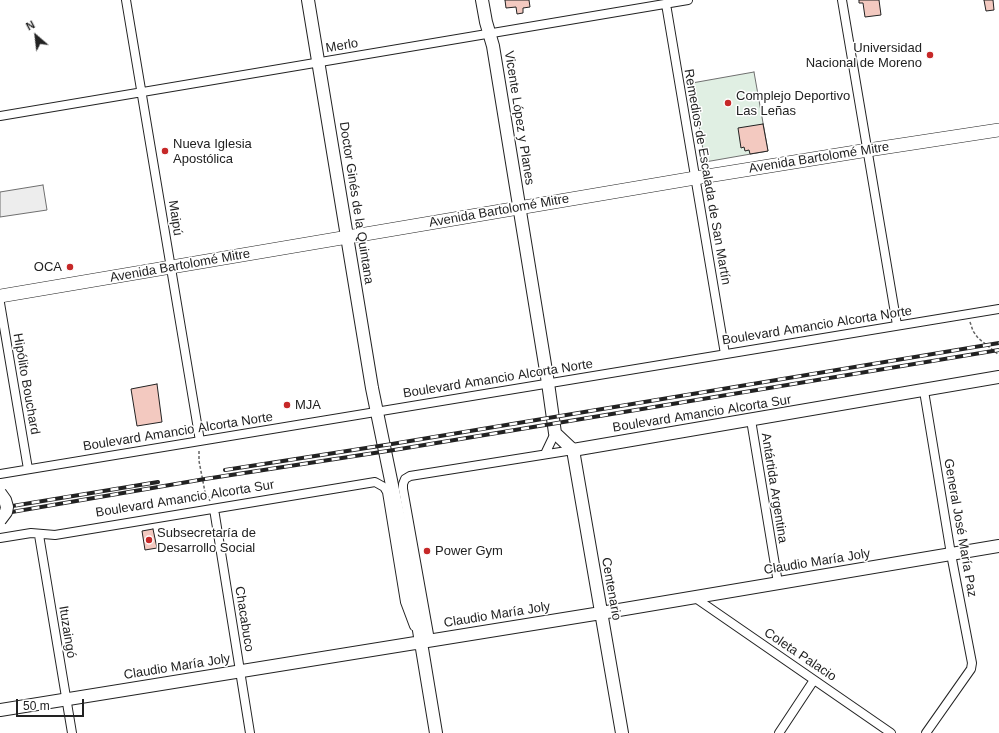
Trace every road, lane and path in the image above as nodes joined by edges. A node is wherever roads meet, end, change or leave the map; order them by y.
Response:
1 (126, 0) edge
2 (308, 0) edge
3 (482, 0) edge
4 (688, 0) edge
5 (842, 0) edge
6 (666, 4) junction
7 (489, 34) junction
8 (318, 62) junction
9 (142, 92) junction
10 (0, 116) edge
11 (999, 130) edge
12 (868, 150) junction
13 (695, 178) junction
14 (519, 208) junction
15 (348, 237) junction
16 (171, 267) junction
17 (0, 296) edge
18 (0, 303) edge
19 (999, 308) edge
20 (967, 314) junction
21 (897, 325) junction
22 (725, 354) junction
23 (999, 355) edge
24 (999, 378) edge
25 (548, 383) junction
26 (924, 391) junction
27 (377, 412) junction
28 (751, 420) junction
29 (555, 433) junction
30 (200, 441) junction
31 (573, 450) junction
32 (545, 454) junction
33 (28, 469) junction
34 (0, 474) edge
35 (0, 493) edge
36 (214, 509) junction
37 (0, 520) edge
38 (40, 535) junction
39 (0, 538) edge
40 (999, 546) edge
41 (951, 554) junction
42 (778, 583) junction
43 (694, 597) junction
44 (601, 613) junction
45 (425, 641) junction
46 (240, 670) junction
47 (814, 680) junction
48 (66, 699) junction
49 (0, 710) edge
50 (72, 733) edge
51 (250, 733) edge
52 (436, 733) edge
53 (622, 733) edge
54 (779, 733) edge
55 (891, 733) edge
56 (926, 733) edge

1 - 9 street, Maipú
2 - 8 street, Doctor Ginés de la Quintana
3 - 7 street, Vicente López y Planes
4 - 6 street, Merlo
5 - 12 street
6 - 7 street, Merlo
6 - 13 street, Remedios de Escalada de San Martín
7 - 8 street, Merlo
7 - 14 street, Vicente López y Planes
8 - 9 street, Merlo
8 - 15 street, Doctor Ginés de la Quintana
9 - 10 street, Merlo
9 - 16 street, Maipú
11 - 12 main road, Avenida Bartolomé Mitre
12 - 13 main road, Avenida Bartolomé Mitre
12 - 21 street
13 - 14 main road, Avenida Bartolomé Mitre
13 - 22 street, Remedios de Escalada de San Martín
14 - 15 main road, Avenida Bartolomé Mitre
14 - 25 street, Vicente López y Planes
15 - 16 main road, Avenida Bartolomé Mitre
15 - 27 street, Doctor Ginés de la Quintana
16 - 17 main road, Avenida Bartolomé Mitre
16 - 30 street, Maipú
18 - 33 street, Hipólito Bouchard
19 - 20 street, Boulevard Amancio Alcorta Norte
20 - 21 street, Boulevard Amancio Alcorta Norte
20 - 23 path
21 - 22 street, Boulevard Amancio Alcorta Norte
22 - 25 street, Boulevard Amancio Alcorta Norte
24 - 26 street, Boulevard Amancio Alcorta Sur
25 - 27 street, Boulevard Amancio Alcorta Norte
25 - 29 street, Vicente López y Planes
26 - 28 street, Boulevard Amancio Alcorta Sur
26 - 41 street, General José María Paz
27 - 30 street, Boulevard Amancio Alcorta Norte
27 - 45 street, Doctor Ginés de la Quintana
28 - 31 street, Boulevard Amancio Alcorta Sur
28 - 42 street, Antártida Argentina
29 - 31 street
29 - 32 street
30 - 33 street, Boulevard Amancio Alcorta Norte
30 - 36 path
31 - 32 street, Boulevard Amancio Alcorta Sur
31 - 44 street, Centenario
32 - 45 street, Boulevard Amancio Alcorta Sur
33 - 34 street, Boulevard Amancio Alcorta Norte
35 - 37 street, bridge
36 - 38 street, Boulevard Amancio Alcorta Sur
36 - 45 street, Boulevard Amancio Alcorta Sur
36 - 46 street, Chacabuco
38 - 39 street, Boulevard Amancio Alcorta Sur
38 - 48 street, Ituzaingó
40 - 41 street, Claudio María Joly
41 - 42 street, Claudio María Joly
41 - 56 street, General José María Paz
42 - 43 street, Claudio María Joly
43 - 44 street, Claudio María Joly
43 - 47 street, Coleta Palacio
44 - 45 street, Claudio María Joly
44 - 53 street, Centenario
45 - 46 street, Claudio María Joly
45 - 52 street, Doctor Ginés de la Quintana
46 - 48 street, Claudio María Joly
46 - 51 street, Chacabuco
47 - 54 street
47 - 55 street, Coleta Palacio
48 - 49 street, Claudio María Joly
48 - 50 street, Ituzaingó

